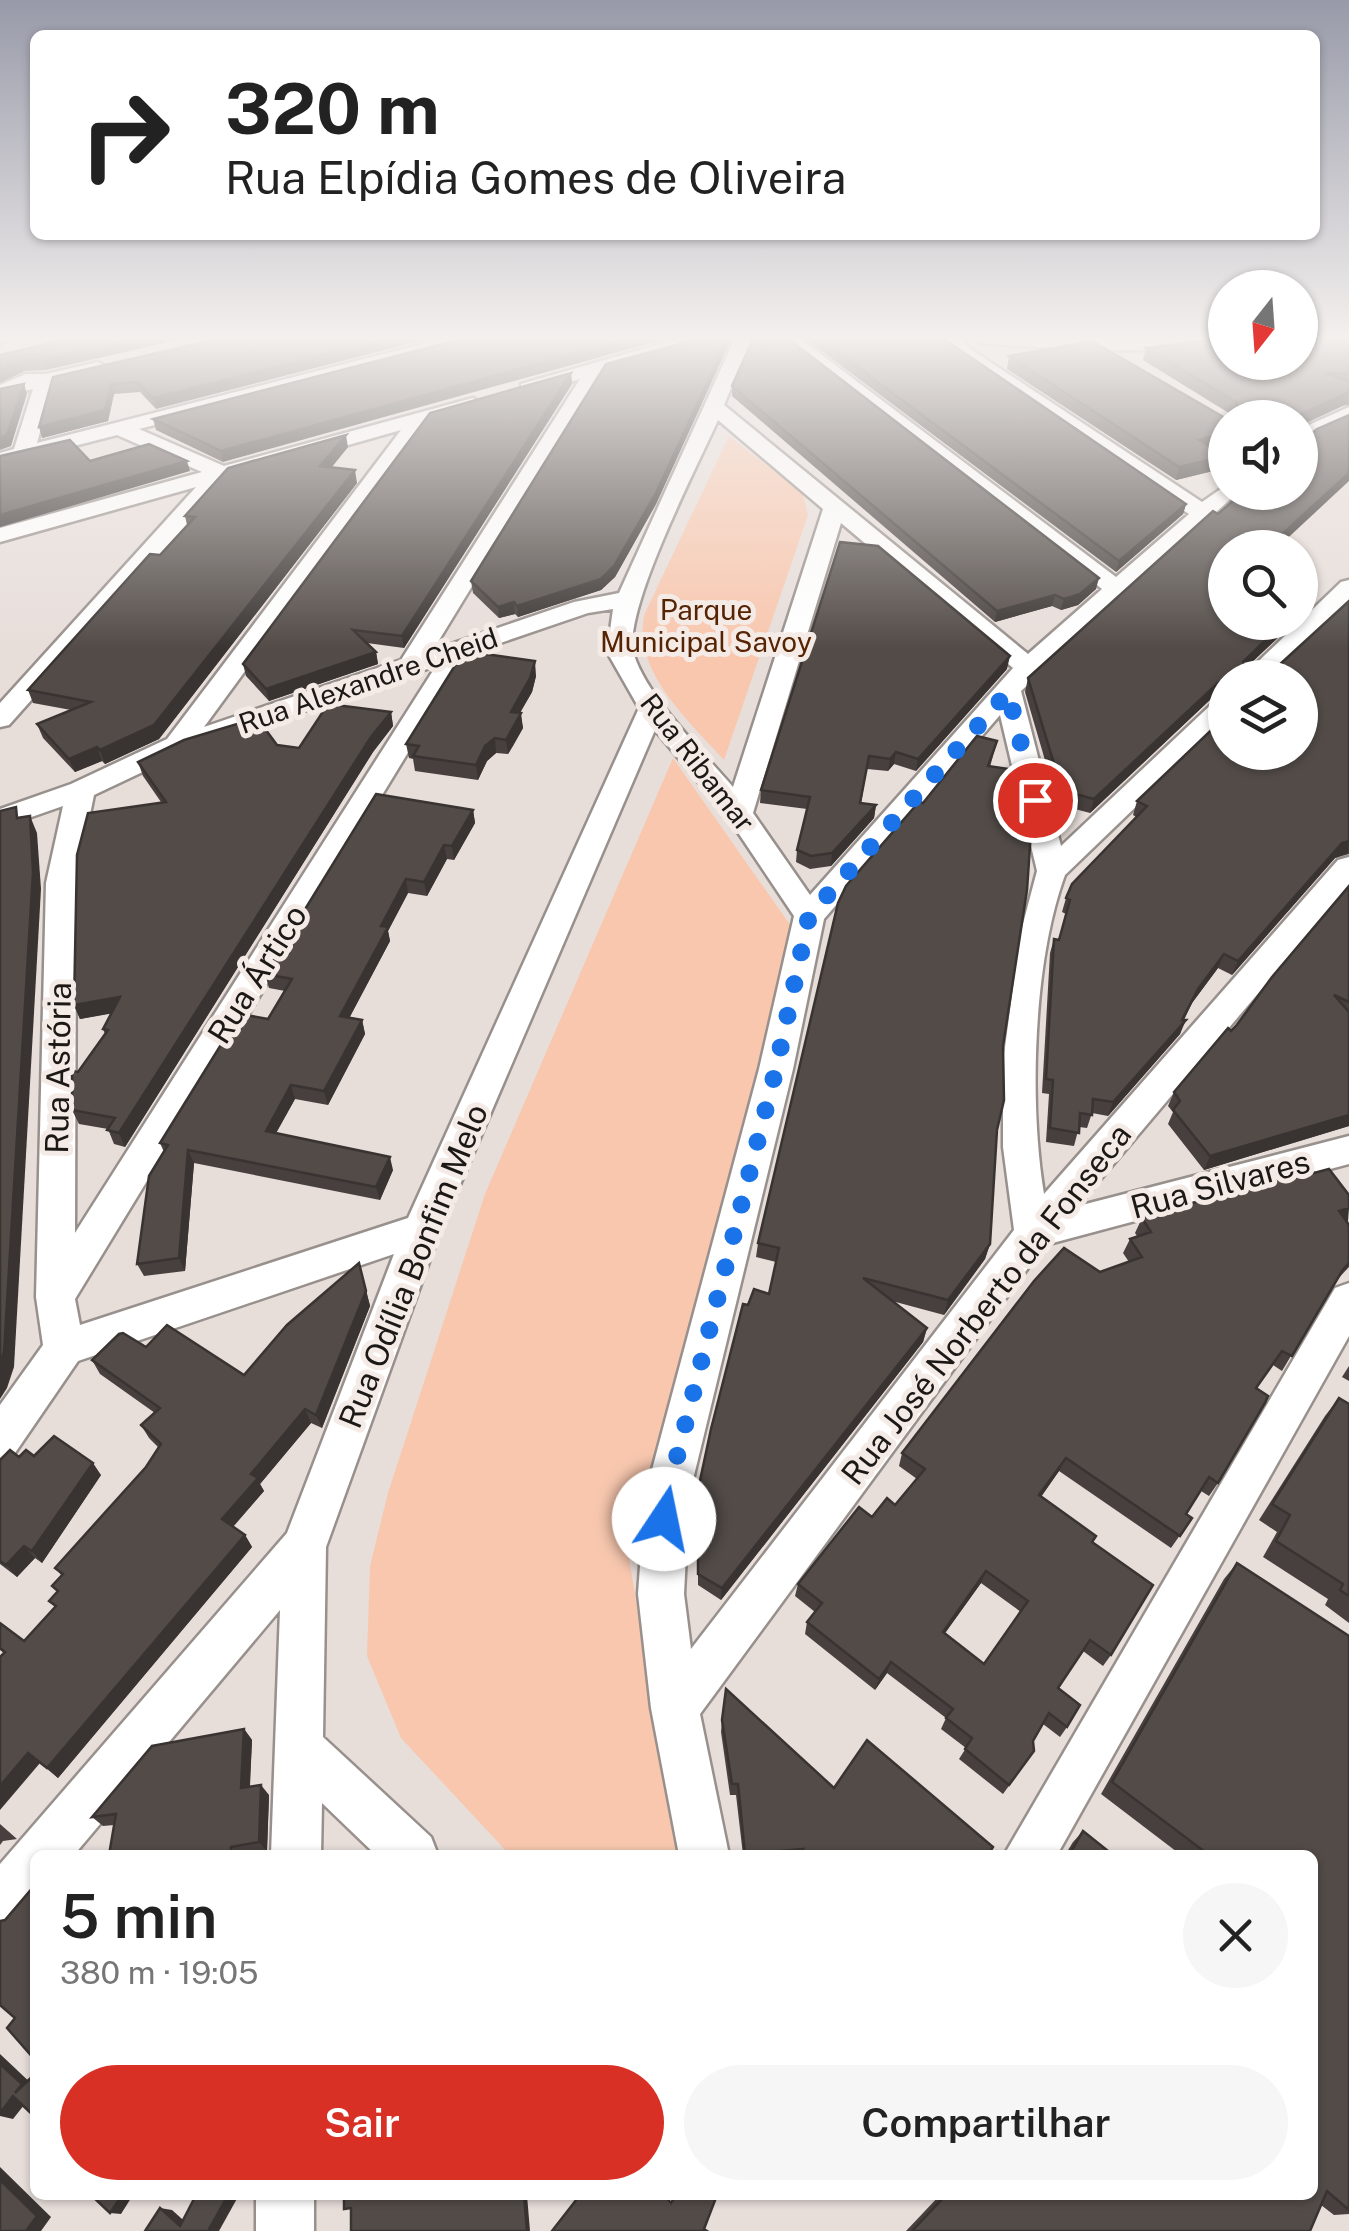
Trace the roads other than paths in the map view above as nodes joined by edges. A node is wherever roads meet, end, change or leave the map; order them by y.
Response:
1 (27, 441) edge
2 (68, 441) edge
3 (150, 441) edge
4 (337, 441) edge
5 (403, 441) edge
6 (551, 441) edge
7 (698, 441) edge
8 (755, 441) edge
9 (923, 441) edge
10 (1112, 441) edge
11 (24, 452) junction
12 (0, 459) edge
13 (221, 472) junction
14 (1208, 498) edge
15 (1208, 508) edge
16 (834, 509) junction
17 (0, 535) edge
18 (1349, 586) edge
19 (1117, 589) junction
20 (628, 599) junction
21 (458, 650) junction
22 (1273, 660) edge
23 (410, 666) junction
24 (1018, 680) junction
25 (653, 706) junction
26 (0, 719) edge
27 (1208, 722) edge
28 (177, 744) junction
29 (81, 790) junction
30 (738, 812) junction
31 (0, 818) edge
32 (1349, 866) edge
33 (1052, 871) junction
34 (809, 916) junction
35 (1349, 1150) edge
36 (422, 1229) junction
37 (1034, 1233) junction
38 (55, 1298) junction
39 (1349, 1300) edge
40 (64, 1348) junction
41 (0, 1439) edge
42 (304, 1548) junction
43 (675, 1708) junction
44 (300, 1748) junction
45 (45, 1850) edge
46 (296, 1850) edge
47 (408, 1850) edge
48 (703, 1850) edge
49 (1032, 1850) edge
50 (30, 1868) edge
51 (0, 1904) edge

1 - 11 street
2 - 11 street
3 - 13 street
4 - 13 street
5 - 28 street
6 - 23 street
7 - 20 street, Rua Ribamar
8 - 16 street
9 - 19 street
10 - 14 street
11 - 12 street
13 - 17 street
13 - 26 street
15 - 19 street
16 - 24 street
16 - 30 street
18 - 22 street
19 - 24 street
20 - 21 street, Rua Alexandre Cheid
20 - 25 street, Rua Ribamar
21 - 23 street, Rua Alexandre Cheid
21 - 38 street, Rua Ártico
23 - 28 street, Rua Alexandre Cheid
24 - 33 street
24 - 34 street
25 - 30 street, Rua Ribamar
25 - 36 street, Rua Odília Bonfim Melo
27 - 33 street
28 - 29 street, Rua Alexandre Cheid
29 - 31 street, Rua Alexandre Cheid
29 - 38 street, Rua Astória
30 - 34 street, Rua Ribamar
32 - 37 street, Rua José Norberto da Fonseca
33 - 37 street
34 - 43 street
35 - 37 street, Rua Silvares
36 - 40 street
36 - 42 street, Rua Odília Bonfim Melo
37 - 43 street, Rua José Norberto da Fonseca
38 - 40 street, Rua Astória
39 - 49 street
40 - 41 street
42 - 44 street, Rua Odília Bonfim Melo
42 - 45 street
43 - 48 street
44 - 46 street, Rua Odília Bonfim Melo
44 - 47 street
50 - 51 street

